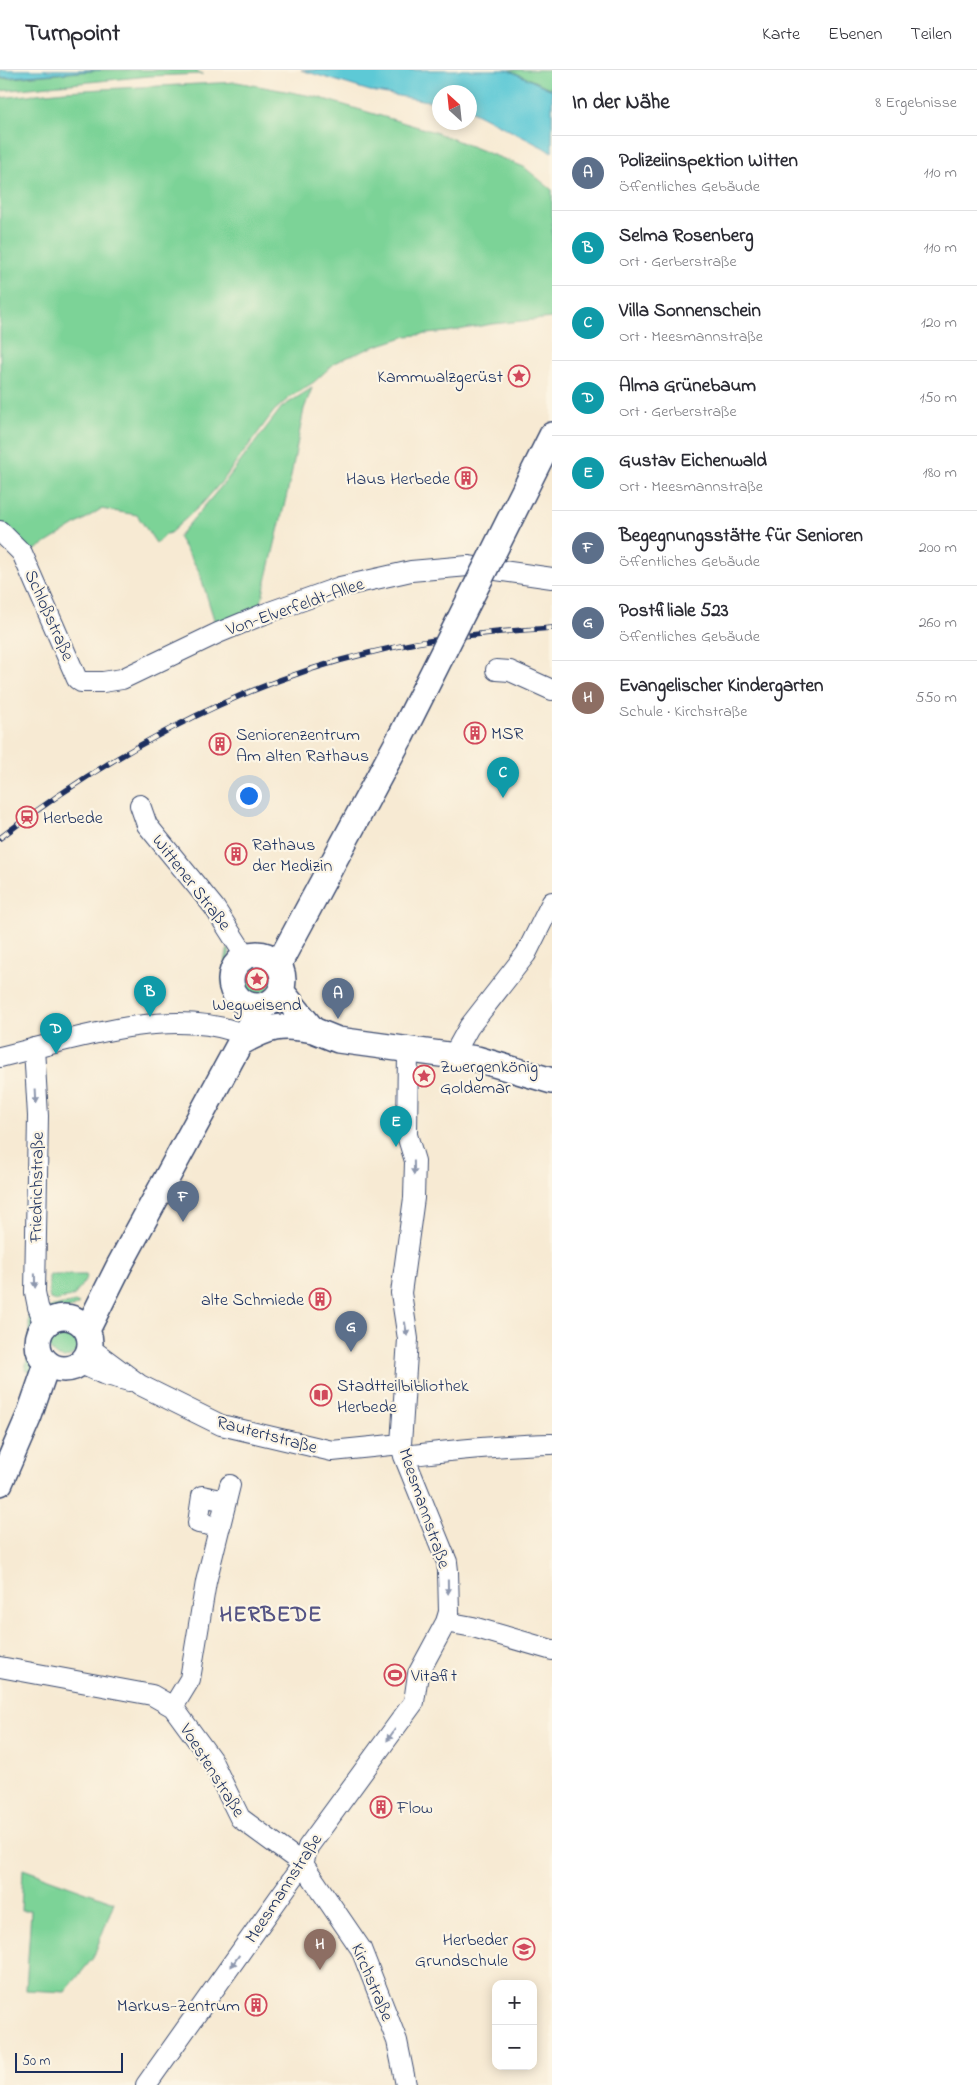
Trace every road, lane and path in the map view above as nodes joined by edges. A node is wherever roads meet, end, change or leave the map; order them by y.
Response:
1 (552, 435) edge
2 (0, 531) edge
3 (552, 578) edge
4 (496, 670) dead end
5 (78, 679) joint
6 (552, 690) edge
7 (140, 805) dead end
8 (552, 902) edge
9 (262, 959) junction
10 (262, 1001) junction
11 (308, 1029) junction
12 (234, 1046) junction
13 (34, 1048) junction
14 (408, 1050) junction
15 (453, 1056) junction
16 (0, 1057) edge
17 (552, 1081) edge
18 (45, 1324) junction
19 (74, 1349) junction
20 (552, 1444) edge
21 (402, 1450) junction
22 (0, 1483) edge
23 (228, 1493) dead end
24 (446, 1622) junction
25 (552, 1650) edge
26 (0, 1667) edge
27 (173, 1707) junction
28 (303, 1864) junction
29 (146, 2085) edge
30 (406, 2085) edge

1 - 9 main road, bridge
2 - 5 street, Schloßstraße
3 - 5 street, Von-Elverfeldt-Allee
4 - 6 street
7 - 9 street, Wittener Straße
8 - 15 street
9 - 10 main road
9 - 10 main road
10 - 11 main road
10 - 12 main road
11 - 12 main road
11 - 14 main road
12 - 13 street
12 - 19 main road
13 - 16 street
13 -> 18 street, Friedrichstraße
14 - 15 main road
14 -> 21 street, Meesmannstraße
15 - 17 main road
18 - 19 main road
18 - 19 main road
19 - 21 street, Rautertstraße
19 - 22 main road
20 - 21 street, Rautertstraße
21 -> 24 street, Meesmannstraße
23 - 27 street
24 - 25 street
24 -> 28 street, Meesmannstraße
26 - 27 street, Voestenstraße
27 - 28 street, Voestenstraße
28 -> 29 street, Meesmannstraße
28 - 30 street, Kirchstraße

